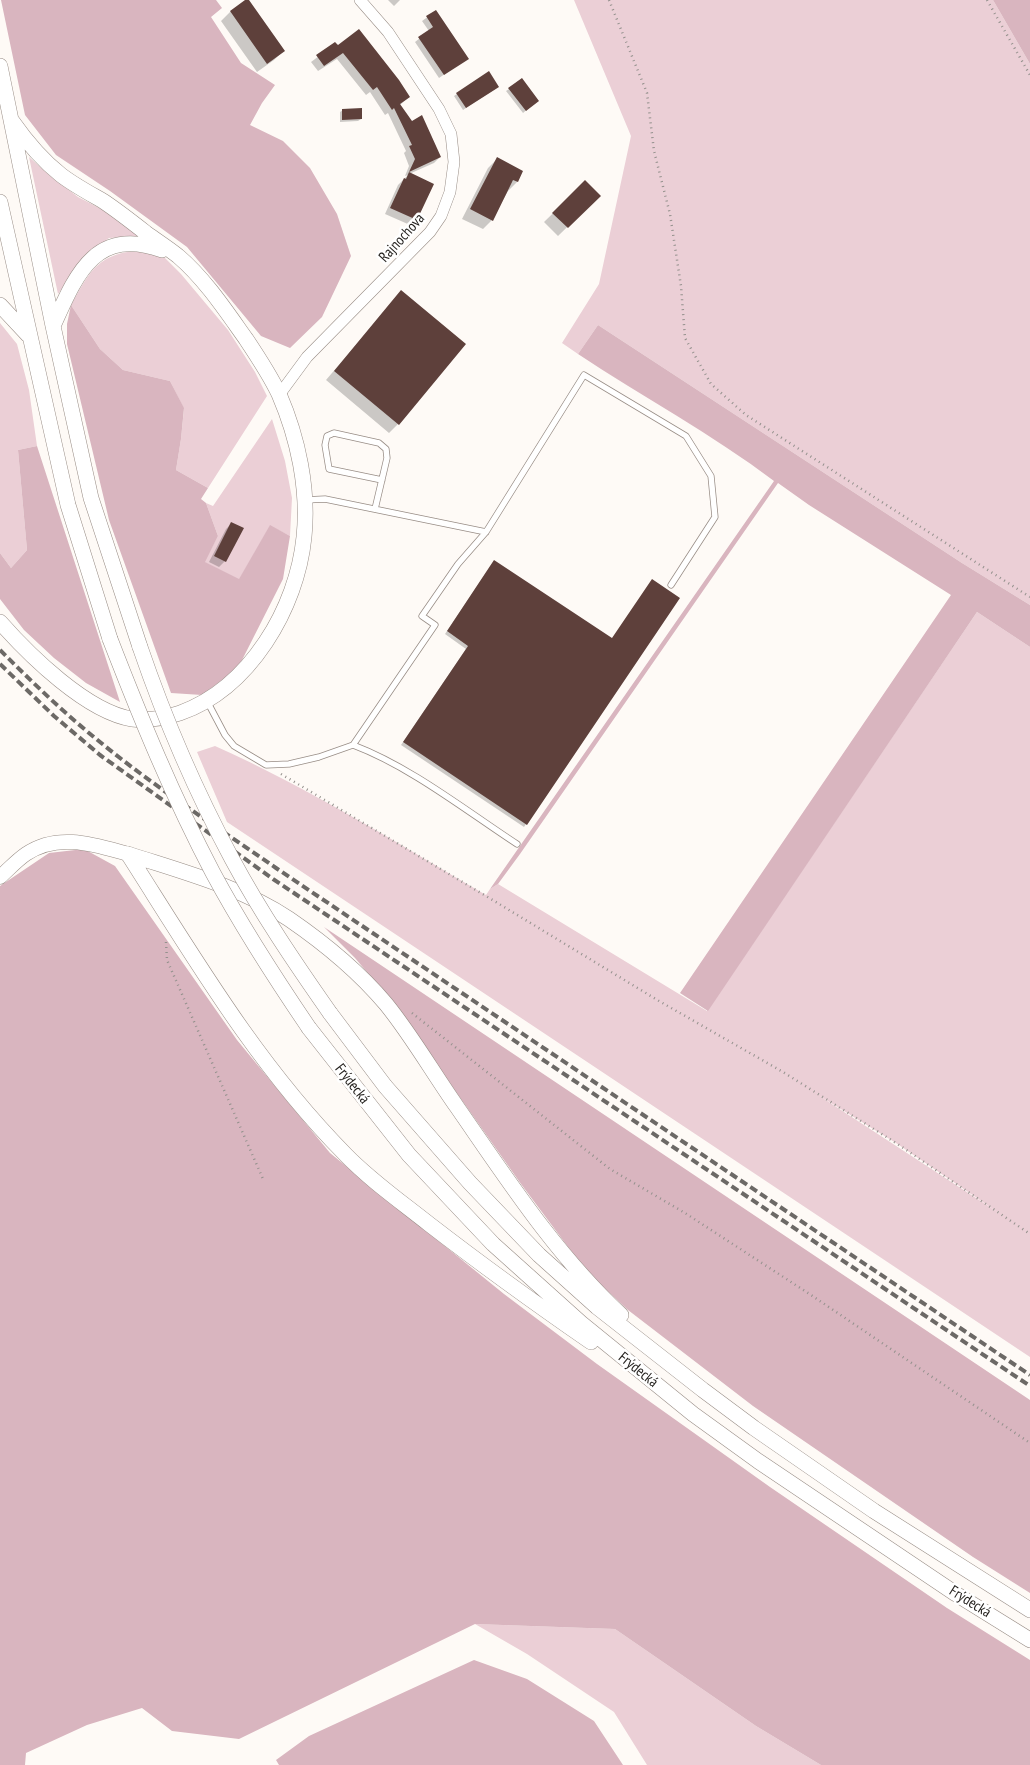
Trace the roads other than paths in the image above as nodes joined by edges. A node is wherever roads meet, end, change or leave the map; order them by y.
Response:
1 (360, 0) edge
2 (0, 66) edge
3 (12, 121) junction
4 (0, 202) edge
5 (179, 256) junction
6 (0, 305) edge
7 (53, 326) junction
8 (30, 337) junction
9 (279, 395) junction
10 (382, 480) junction
11 (305, 500) junction
12 (375, 510) junction
13 (486, 532) junction
14 (671, 585) dead end
15 (0, 622) edge
16 (207, 701) junction
17 (353, 745) junction
18 (517, 844) dead end
19 (128, 854) junction
20 (0, 878) edge
21 (703, 1390) junction
22 (693, 1414) junction
23 (1030, 1610) edge
24 (1030, 1640) edge

1 - 9 street, Rajnochova
2 - 3 main road
3 - 5 main road
3 - 7 main road, Frýdecká
4 - 8 main road, Frýdecká
5 - 7 main road
5 - 9 main road
6 - 8 main road
7 - 21 main road, Frýdecká, bridge
8 - 22 main road, Frýdecká, bridge
9 - 11 main road
10 - 10 lane
10 - 12 lane
11 - 12 lane
11 - 16 main road
12 - 13 lane
13 - 14 lane
13 - 17 lane
15 - 16 main road
16 - 17 lane
17 - 18 lane
19 - 20 street
19 - 21 main road
19 - 22 main road
21 - 23 main road, Frýdecká
22 - 24 main road, Frýdecká

